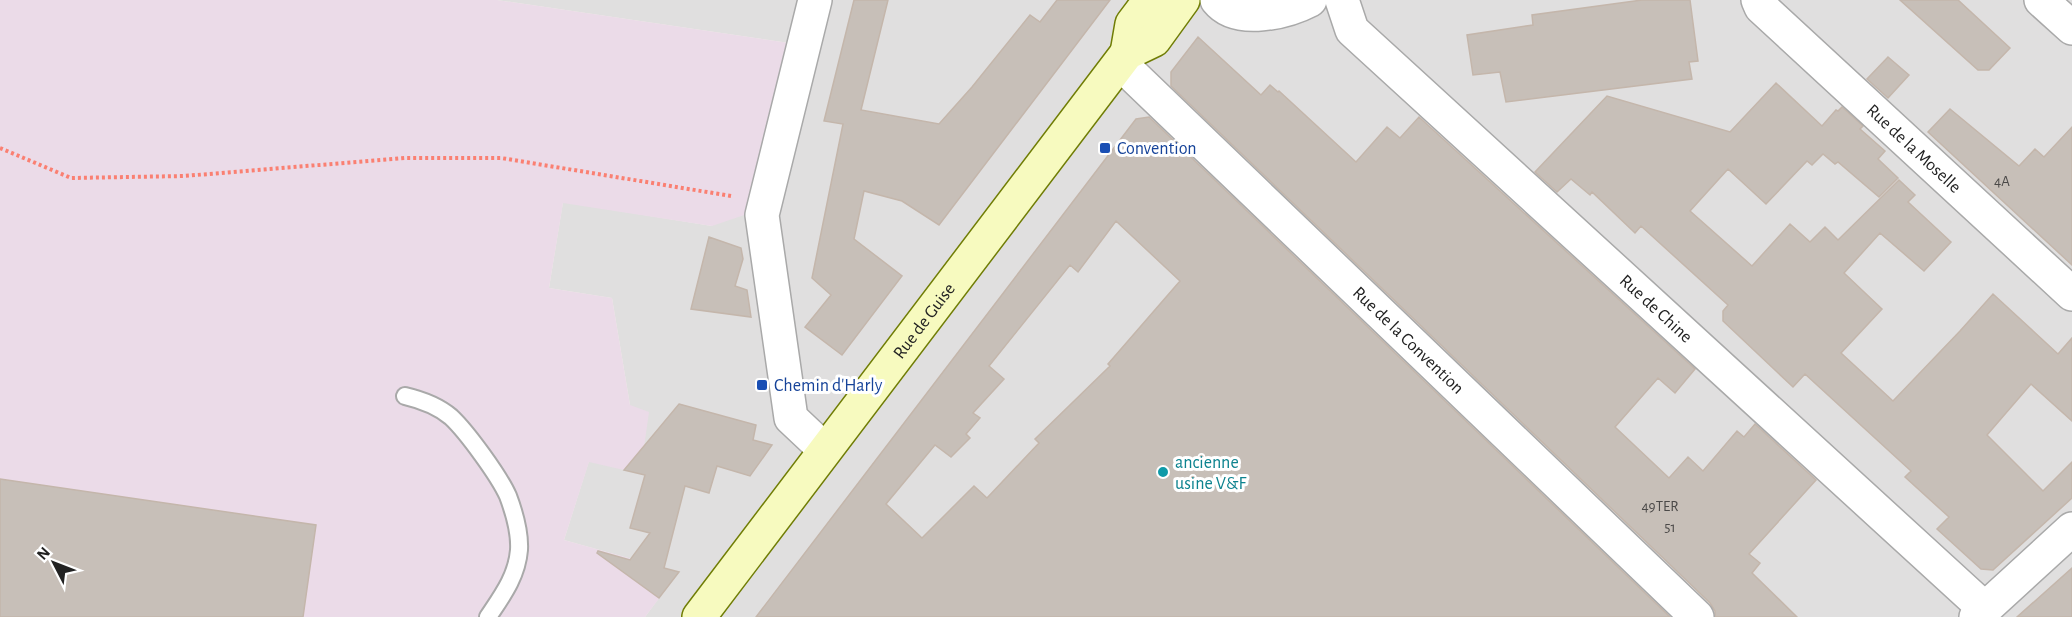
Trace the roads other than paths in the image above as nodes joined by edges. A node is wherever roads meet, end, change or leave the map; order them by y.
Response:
1 (815, 0) edge
2 (1150, 0) edge
3 (1183, 0) edge
4 (1217, 0) edge
5 (1311, 0) edge
6 (1342, 0) edge
7 (1758, 0) edge
8 (2041, 0) edge
9 (2072, 28) edge
10 (1124, 58) junction
11 (2072, 294) edge
12 (405, 396) dead end
13 (825, 450) junction
14 (2072, 529) edge
15 (1981, 613) edge
16 (488, 617) edge
17 (699, 617) edge
18 (1697, 617) edge

1 - 13 street
2 - 10 main road, Rue de Guise
3 - 10 main road, Rue de Guise
4 - 5 street
6 - 15 street, Rue de Chine
7 - 11 street, Rue de la Moselle
8 - 9 street
10 - 13 main road, Rue de Guise
10 - 18 street, Rue de la Convention
12 - 16 lane
13 - 17 main road, Rue de Guise
14 - 15 street

